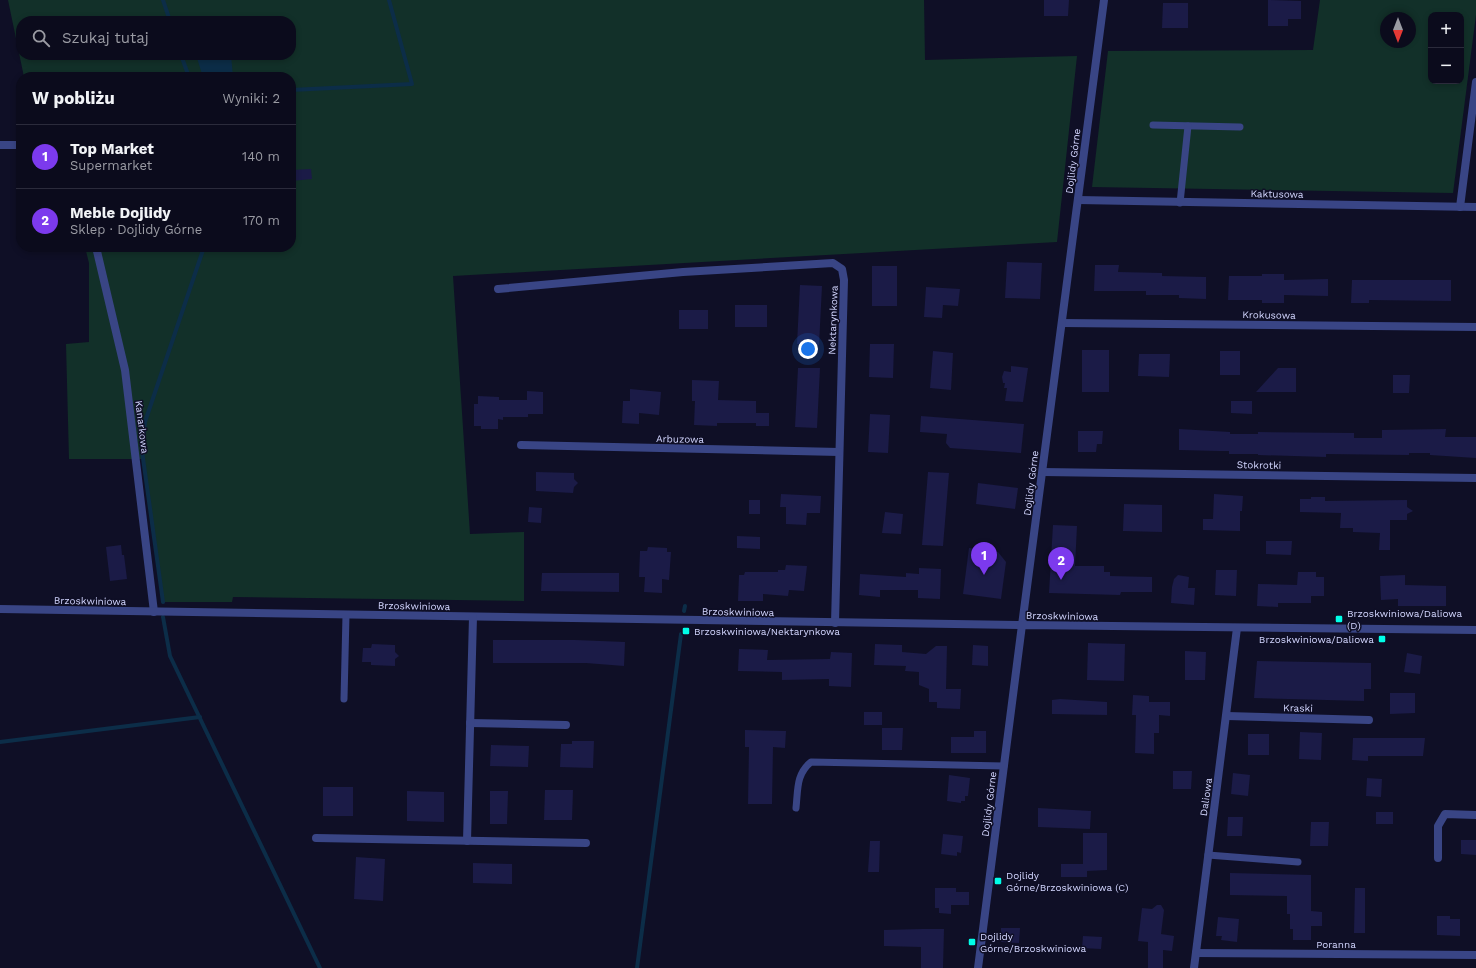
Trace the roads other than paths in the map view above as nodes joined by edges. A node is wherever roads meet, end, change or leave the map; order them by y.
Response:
1 (1104, 0) edge
2 (1476, 82) edge
3 (1153, 126) dead end
4 (1188, 126) junction
5 (1240, 127) dead end
6 (16, 145) edge
7 (0, 146) edge
8 (1078, 200) junction
9 (1180, 203) junction
10 (1460, 207) junction
11 (1476, 207) edge
12 (97, 252) edge
13 (498, 289) dead end
14 (1062, 323) junction
15 (1476, 327) edge
16 (521, 445) dead end
17 (839, 452) junction
18 (1043, 472) junction
19 (1476, 478) edge
20 (0, 609) edge
21 (154, 612) junction
22 (346, 615) junction
23 (473, 617) junction
24 (835, 623) junction
25 (1022, 625) junction
26 (1237, 628) junction
27 (1476, 630) edge
28 (344, 699) dead end
29 (1227, 716) junction
30 (1369, 720) dead end
31 (470, 723) junction
32 (566, 725) dead end
33 (1004, 766) junction
34 (796, 808) dead end
35 (1476, 815) edge
36 (316, 838) dead end
37 (467, 841) junction
38 (586, 843) dead end
39 (1208, 855) junction
40 (1438, 858) dead end
41 (1298, 862) dead end
42 (1196, 953) junction
43 (1476, 955) edge
44 (978, 968) edge
45 (1194, 968) edge

1 - 8 street, Dojlidy Górne
2 - 10 street
3 - 4 lane
4 - 5 lane
4 - 9 lane
6 - 7 street
8 - 9 street, Kaktusowa
8 - 14 street, Dojlidy Górne
9 - 10 street, Kaktusowa
10 - 11 street, Kaktusowa
12 - 21 street, Kanarkowa
13 - 17 street, Nektarynkowa
14 - 15 street, Krokusowa
14 - 18 street, Dojlidy Górne
16 - 17 street, Arbuzowa
17 - 24 street, Nektarynkowa
18 - 19 street, Stokrotki
18 - 25 street, Dojlidy Górne
20 - 21 street, Brzoskwiniowa
21 - 22 street, Brzoskwiniowa
22 - 23 street, Brzoskwiniowa
22 - 28 lane
23 - 24 street, Brzoskwiniowa
23 - 31 street
24 - 25 street, Brzoskwiniowa
25 - 26 street, Brzoskwiniowa
25 - 33 street, Dojlidy Górne
26 - 27 street, Brzoskwiniowa
26 - 29 street, Daliowa
29 - 30 street, Kraski
29 - 39 street, Daliowa
31 - 32 street
31 - 37 street
33 - 34 lane
33 - 44 street, Dojlidy Górne
35 - 40 street
36 - 37 street
37 - 38 street
39 - 41 lane
39 - 42 street, Daliowa
42 - 43 street, Poranna
42 - 45 street, Daliowa

